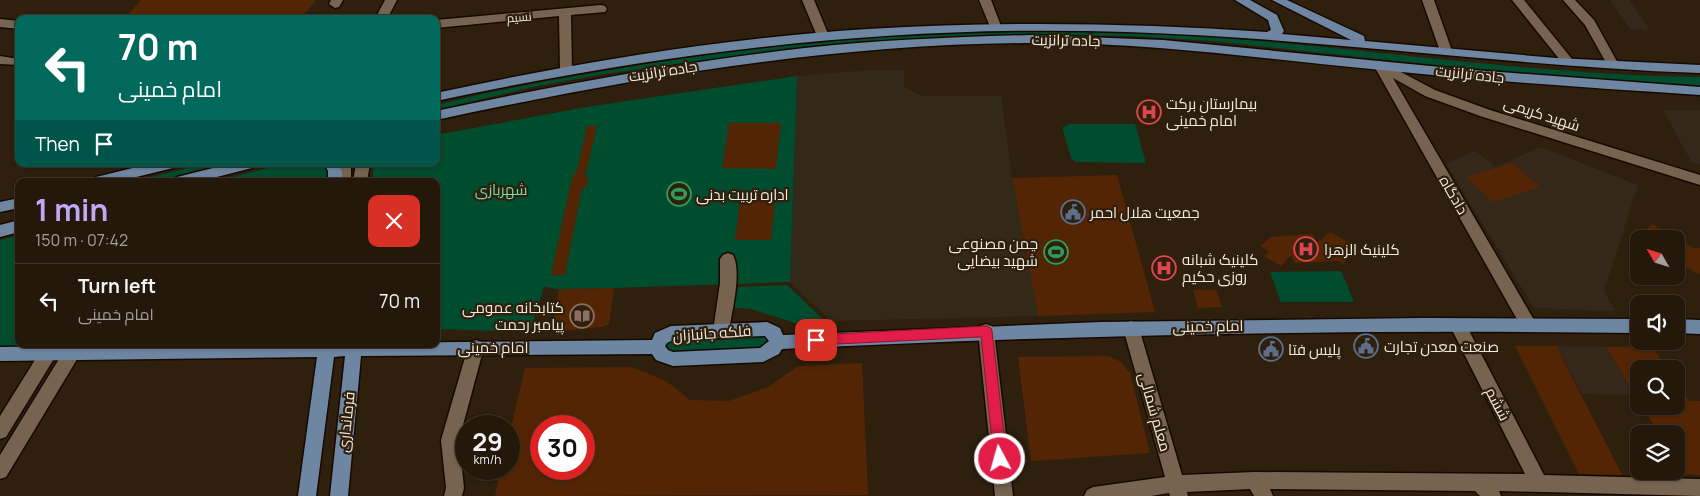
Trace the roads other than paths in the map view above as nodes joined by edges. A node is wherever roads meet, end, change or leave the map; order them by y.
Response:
1 (391, 0) edge
2 (808, 0) edge
3 (985, 0) edge
4 (1241, 0) edge
5 (1278, 0) edge
6 (1428, 0) edge
7 (1518, 0) edge
8 (1569, 0) edge
9 (1292, 7) junction
10 (601, 9) dead end
11 (565, 12) junction
12 (382, 15) edge
13 (1273, 18) junction
14 (0, 22) edge
15 (15, 24) edge
16 (440, 24) edge
17 (995, 26) junction
18 (823, 36) junction
19 (1270, 36) junction
20 (1370, 44) junction
21 (1446, 51) junction
22 (0, 60) edge
23 (15, 62) edge
24 (1568, 62) junction
25 (1380, 65) junction
26 (1613, 65) junction
27 (1700, 69) edge
28 (566, 70) junction
29 (1700, 91) edge
30 (440, 96) edge
31 (440, 115) edge
32 (156, 167) edge
33 (236, 167) edge
34 (113, 178) edge
35 (193, 178) edge
36 (1700, 180) edge
37 (15, 204) edge
38 (0, 208) edge
39 (15, 227) edge
40 (0, 231) edge
41 (728, 259) dead end
42 (1529, 325) junction
43 (1458, 326) junction
44 (1630, 326) edge
45 (1685, 326) edge
46 (1700, 326) edge
47 (1132, 328) junction
48 (721, 331) junction
49 (986, 331) junction
50 (778, 342) junction
51 (440, 347) edge
52 (476, 347) junction
53 (657, 347) junction
54 (233, 348) edge
55 (340, 348) edge
56 (340, 348) edge
57 (73, 351) junction
58 (49, 352) junction
59 (0, 354) edge
60 (0, 431) edge
61 (0, 471) edge
62 (1539, 483) junction
63 (1259, 488) edge
64 (1700, 488) edge
65 (1371, 489) edge
66 (1177, 490) edge
67 (1486, 490) edge
68 (307, 496) edge
69 (339, 496) edge
70 (453, 496) edge
71 (1004, 496) edge
72 (1093, 496) edge

1 - 12 street
2 - 18 street
3 - 17 street
4 - 13 main road
5 - 9 main road
6 - 21 street
7 - 24 street
8 - 26 street
9 - 13 main road
9 - 20 main road
10 - 11 street, نسيم
11 - 16 street, نسيم
11 - 28 street
13 - 19 main road
14 - 15 street
17 - 18 main road, جاده ترانزیت
17 - 19 main road, جاده ترانزیت
18 - 28 main road, جاده ترانزیت
19 - 20 main road, جاده ترانزیت
20 - 21 main road, جاده ترانزیت
21 - 24 main road, جاده ترانزیت
22 - 23 street
24 - 26 main road, جاده ترانزیت
25 - 29 main road, جاده ترانزیت
25 - 31 main road, جاده ترانزیت
25 - 36 street, شهید کریمی
25 - 42 street, دادگاه
26 - 27 main road, جاده ترانزیت
28 - 30 main road, جاده ترانزیت
32 - 34 main road
33 - 35 main road
37 - 38 main road
39 - 40 main road
41 - 48 street
42 - 43 main road, امام خمینی
42 - 44 main road, امام خمینی
43 - 47 main road, امام خمینی
43 - 62 street, ششم
45 - 46 main road
47 - 49 main road, امام خمینی
47 - 66 street, معلم شمالی
48 - 50 main road, فلکه جانبازان
48 - 53 main road, فلکه جانبازان
49 - 50 main road, امام خمینی
49 - 71 street
50 - 53 main road, فلکه جانبازان
51 - 52 main road, امام خمینی
52 - 53 main road, امام خمینی
52 - 70 street
54 - 57 main road, امام خمینی
55 - 68 main road, فرمانداری
56 - 69 main road, فرمانداری
57 - 58 main road, امام خمینی
57 - 61 street
58 - 59 main road, امام خمینی
58 - 60 street
62 - 64 street
62 - 67 street
63 - 65 street
63 - 66 street
65 - 67 street
66 - 72 street

